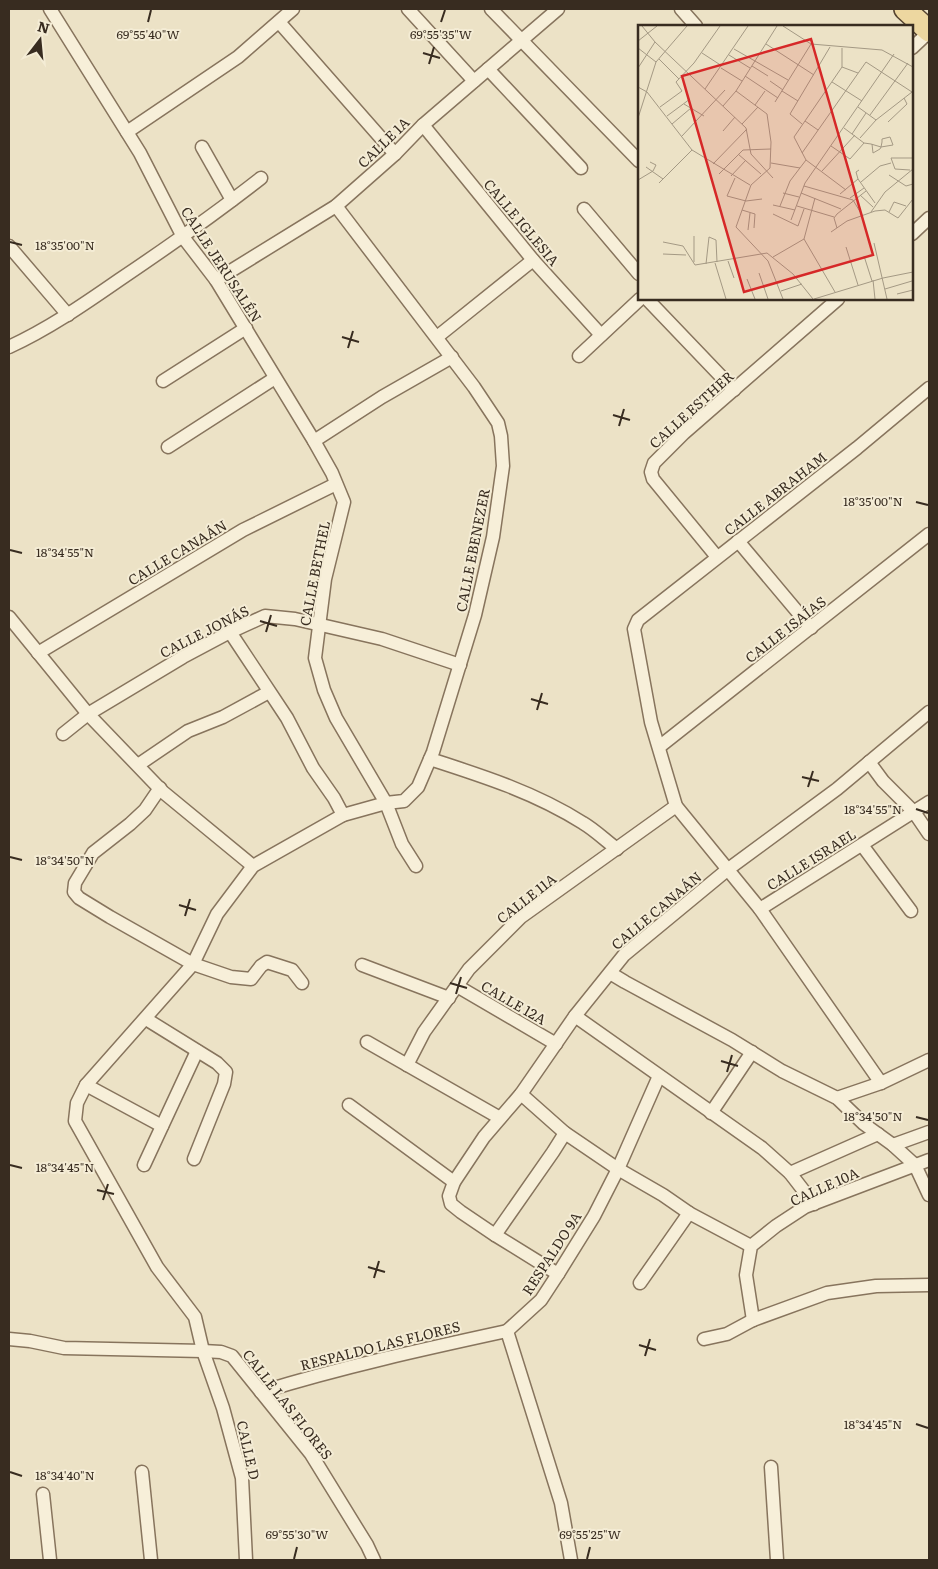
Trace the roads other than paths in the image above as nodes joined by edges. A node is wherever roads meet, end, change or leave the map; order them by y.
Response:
1 (50, 9) edge
2 (292, 9) edge
3 (408, 9) edge
4 (491, 9) edge
5 (558, 9) edge
6 (680, 9) edge
7 (905, 9) edge
8 (279, 22) junction
9 (695, 25) edge
10 (929, 32) edge
11 (522, 40) junction
12 (913, 47) edge
13 (488, 69) junction
14 (474, 81) junction
15 (423, 125) junction
16 (127, 132) junction
17 (202, 147) dead end
18 (395, 154) junction
19 (638, 160) edge
20 (581, 168) dead end
21 (261, 178) dead end
22 (232, 200) junction
23 (336, 206) junction
24 (584, 209) dead end
25 (929, 218) edge
26 (913, 233) edge
27 (183, 237) junction
28 (9, 246) edge
29 (533, 260) junction
30 (638, 273) edge
31 (216, 280) junction
32 (639, 300) edge
33 (648, 300) edge
34 (837, 300) edge
35 (68, 315) junction
36 (246, 328) junction
37 (601, 335) junction
38 (437, 337) junction
39 (9, 347) edge
40 (579, 356) dead end
41 (452, 357) junction
42 (275, 378) junction
43 (163, 381) dead end
44 (929, 388) edge
45 (734, 390) junction
46 (314, 441) junction
47 (168, 447) dead end
48 (336, 484) junction
49 (929, 534) edge
50 (738, 541) junction
51 (717, 557) junction
52 (9, 617) edge
53 (318, 624) junction
54 (810, 628) junction
55 (230, 632) junction
56 (38, 653) junction
57 (460, 665) junction
58 (270, 692) junction
59 (929, 712) edge
60 (88, 714) junction
61 (63, 734) dead end
62 (659, 748) junction
63 (430, 759) junction
64 (869, 762) junction
65 (138, 765) junction
66 (160, 788) junction
67 (929, 802) edge
68 (386, 803) junction
69 (676, 806) junction
70 (914, 812) junction
71 (343, 815) junction
72 (929, 834) edge
73 (862, 846) junction
74 (617, 849) junction
75 (252, 866) junction
76 (416, 866) dead end
77 (727, 870) junction
78 (760, 909) junction
79 (911, 911) dead end
80 (193, 964) junction
81 (362, 965) dead end
82 (610, 973) junction
83 (302, 983) dead end
84 (457, 986) junction
85 (449, 998) junction
86 (576, 1016) junction
87 (146, 1019) junction
88 (367, 1042) dead end
89 (556, 1044) junction
90 (197, 1051) junction
91 (752, 1052) junction
92 (929, 1060) edge
93 (406, 1065) junction
94 (658, 1076) junction
95 (881, 1083) junction
96 (86, 1085) junction
97 (521, 1094) junction
98 (837, 1098) junction
99 (349, 1105) dead end
100 (711, 1113) junction
101 (500, 1118) junction
102 (162, 1126) junction
103 (929, 1132) edge
104 (565, 1133) junction
105 (878, 1134) junction
106 (893, 1145) junction
107 (194, 1160) dead end
108 (929, 1160) edge
109 (144, 1165) dead end
110 (915, 1165) junction
111 (618, 1169) junction
112 (790, 1173) junction
113 (454, 1182) junction
114 (929, 1195) edge
115 (814, 1204) junction
116 (689, 1213) junction
117 (495, 1235) junction
118 (751, 1246) junction
119 (558, 1274) junction
120 (640, 1283) dead end
121 (929, 1285) edge
122 (753, 1320) junction
123 (507, 1331) junction
124 (9, 1339) edge
125 (704, 1339) dead end
126 (203, 1351) junction
127 (261, 1392) junction
128 (771, 1467) dead end
129 (142, 1472) dead end
130 (44, 1494) dead end
131 (50, 1560) edge
132 (151, 1560) edge
133 (246, 1560) edge
134 (374, 1560) edge
135 (571, 1560) edge
136 (777, 1560) edge

1 - 16 street, CALLE JERUSALÉN
2 - 8 street
3 - 14 street
4 - 11 street
5 - 11 street, CALLE 1A
6 - 9 street
7 - 10 main road
8 - 16 street
8 - 18 street
10 - 12 street
11 - 13 street, CALLE 1A
11 - 19 street
13 - 14 street, CALLE 1A
13 - 20 street
14 - 15 street, CALLE 1A
15 - 18 street, CALLE 1A
15 - 29 street, CALLE IGLESIA
16 - 27 street, CALLE JERUSALÉN
17 - 22 street
18 - 23 street, CALLE 1A
21 - 22 street
22 - 27 street
23 - 31 street, CALLE 1A
23 - 38 street, CALLE EBENEZER
24 - 30 street
25 - 26 street
27 - 31 street, CALLE JERUSALÉN
27 - 35 street
28 - 35 street
29 - 37 street, CALLE IGLESIA
29 - 38 street
31 - 36 street, CALLE JERUSALÉN
32 - 37 street
33 - 45 street
34 - 45 street, CALLE ESTHER
35 - 39 street
36 - 42 street, CALLE JERUSALÉN
36 - 43 street
37 - 40 street
38 - 41 street, CALLE EBENEZER
41 - 46 street
41 - 57 street, CALLE EBENEZER
42 - 46 street, CALLE JERUSALÉN
42 - 47 street
44 - 50 street, CALLE ABRAHAM
45 - 51 street, CALLE ESTHER
46 - 48 street, CALLE JERUSALÉN
48 - 53 street, CALLE BETHEL
48 - 56 street, CALLE CANAÁN
49 - 54 street, CALLE ISAÍAS
50 - 51 street, CALLE ABRAHAM
50 - 54 street
51 - 62 street, CALLE ABRAHAM
52 - 56 street
53 - 55 street, CALLE JONÁS
53 - 57 street, CALLE JONÁS
53 - 68 street, CALLE BETHEL
54 - 62 street, CALLE ISAÍAS
55 - 58 street
55 - 60 street, CALLE JONÁS
56 - 60 street
57 - 63 street, CALLE EBENEZER
58 - 65 street
58 - 71 street
59 - 64 street, CALLE CANAÁN
60 - 61 street, CALLE JONÁS
60 - 65 street
62 - 69 street
63 - 68 street, CALLE EBENEZER
63 - 74 street
64 - 70 street
64 - 77 street, CALLE CANAÁN
65 - 66 street
66 - 75 street
66 - 80 street
67 - 70 street, CALLE ISRAEL
68 - 71 street, CALLE EBENEZER
68 - 76 street, CALLE BETHEL
69 - 74 street, CALLE 11A
69 - 77 street
70 - 72 street
70 - 73 street, CALLE ISRAEL
71 - 75 street, CALLE EBENEZER
73 - 78 street, CALLE ISRAEL
73 - 79 street
74 - 84 street, CALLE 11A
75 - 80 street, CALLE D
77 - 78 street
77 - 82 street, CALLE CANAÁN
78 - 95 street
80 - 83 street
80 - 87 street, CALLE D
81 - 85 street
82 - 86 street, CALLE CANAÁN
82 - 91 street
84 - 85 street, CALLE 11A
84 - 89 street, CALLE 12A
85 - 93 street, CALLE 11A
86 - 89 street, CALLE CANAÁN
86 - 94 street
87 - 90 street
87 - 96 street, CALLE D
88 - 93 street
89 - 97 street, CALLE CANAÁN
90 - 102 street
90 - 107 street
91 - 98 street
91 - 100 street
92 - 95 street
93 - 101 street
94 - 100 street
94 - 111 street, RESPALDO 9A
95 - 98 street
96 - 102 street
96 - 126 street, CALLE D
97 - 101 street, CALLE CANAÁN
97 - 104 street
98 - 105 street
99 - 113 street
100 - 112 street
101 - 113 street, CALLE CANAÁN
102 - 109 street
103 - 106 street
104 - 111 street
104 - 117 street
105 - 106 street
105 - 112 street
106 - 110 street
108 - 110 street, CALLE 10A
110 - 114 street
110 - 115 street, CALLE 10A
111 - 116 street
111 - 119 street, RESPALDO 9A
112 - 115 street
113 - 117 street
115 - 118 street, CALLE 10A
116 - 118 street
116 - 120 street
117 - 119 street
118 - 122 street
119 - 123 street, RESPALDO 9A
121 - 122 street
122 - 125 street
123 - 127 street, RESPALDO LAS FLORES
123 - 135 street
124 - 126 street, CALLE LAS FLORES
126 - 127 street, CALLE LAS FLORES
126 - 133 street, CALLE D
127 - 134 street, CALLE LAS FLORES
128 - 136 street
129 - 132 street
130 - 131 street

